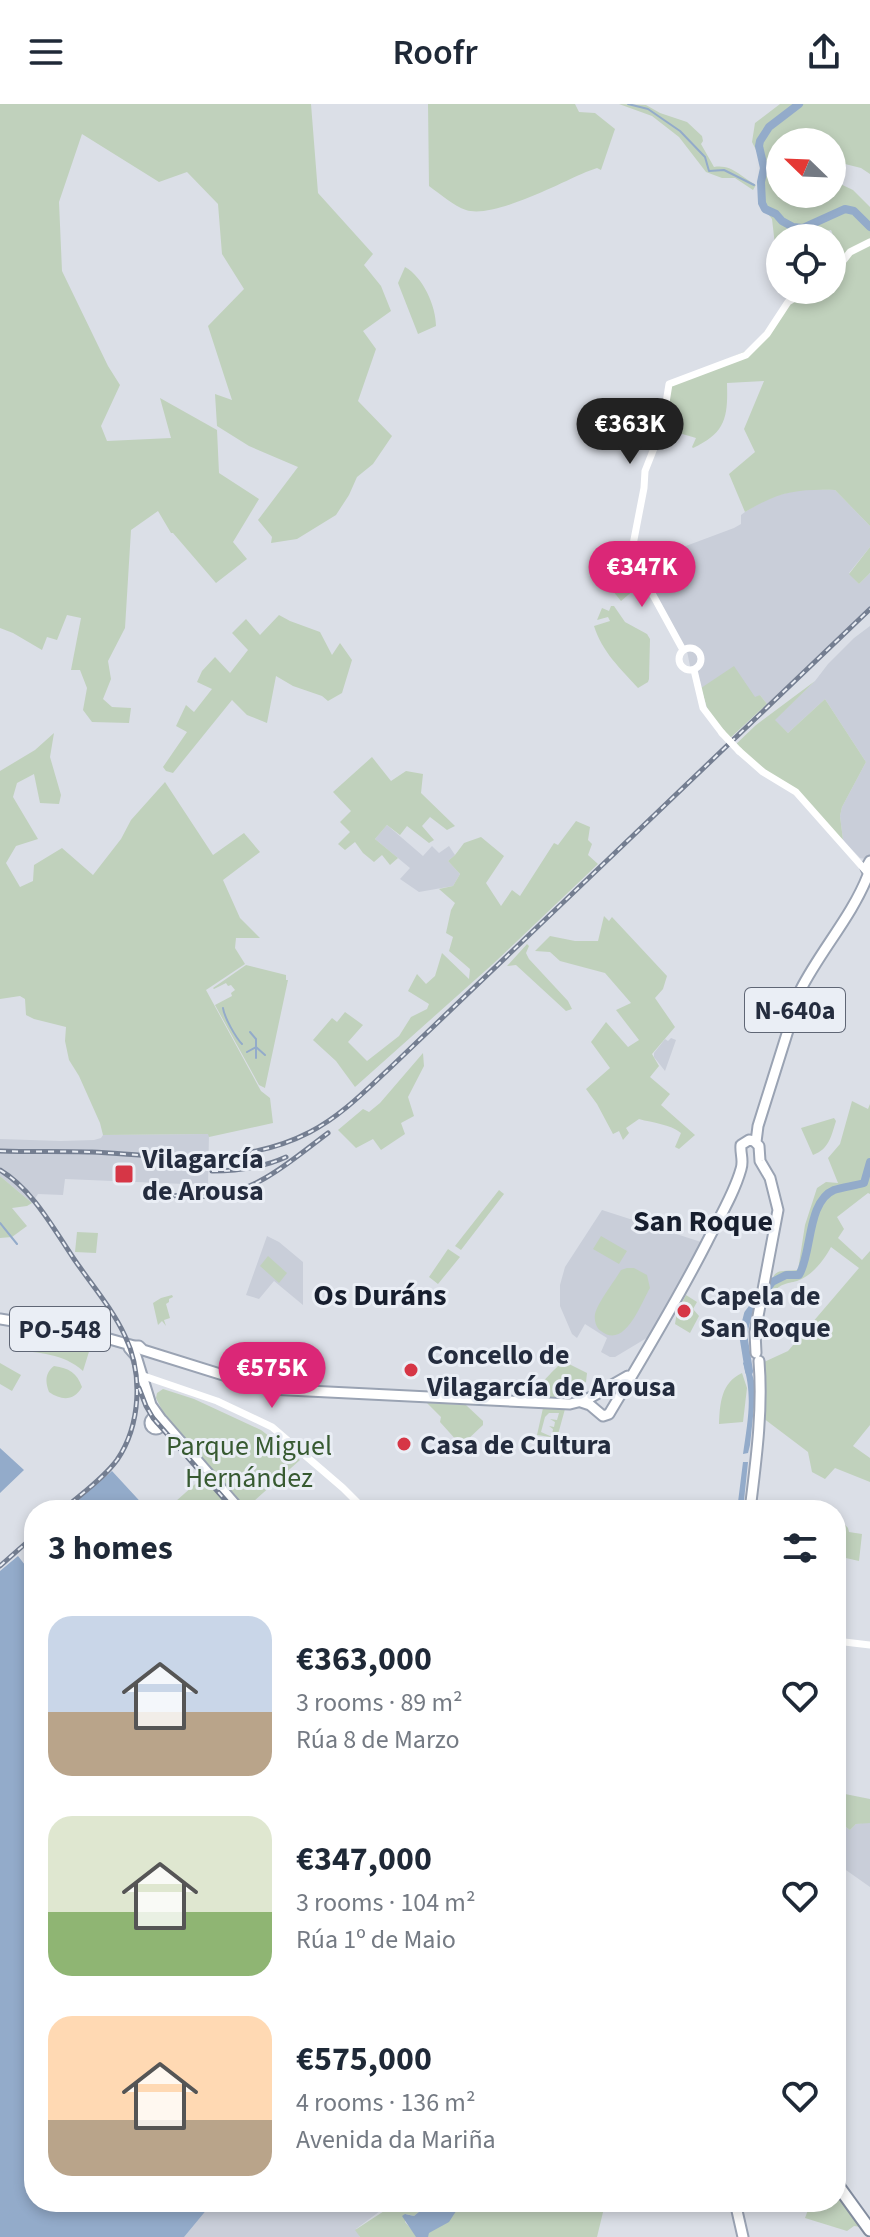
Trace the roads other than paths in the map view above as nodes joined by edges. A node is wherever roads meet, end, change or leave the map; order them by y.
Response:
1 (870, 242) edge
2 (846, 257) edge
3 (785, 304) edge
4 (683, 650) junction
5 (694, 670) junction
6 (869, 872) edge
7 (865, 893) edge
8 (754, 1138) junction
9 (749, 1161) junction
10 (0, 1319) edge
11 (137, 1351) junction
12 (634, 1372) junction
13 (141, 1375) junction
14 (581, 1402) junction
15 (231, 1500) edge
16 (355, 1500) edge
17 (751, 1500) edge
18 (846, 1642) edge
19 (870, 1645) edge
20 (846, 2197) edge
21 (737, 2212) edge
22 (870, 2230) edge
23 (743, 2237) edge

1 - 2 street
3 - 4 street
4 - 5 street
4 - 5 street
5 - 6 street, bridge
6 - 7 main road, N-640a
7 - 8 main road, N-640a
8 - 9 main road, N-640a
8 - 9 main road, N-640a
9 - 12 main road, N-640a
9 - 17 main road
10 - 11 main road, PO-548
11 - 13 main road
11 - 14 main road, N-640a
12 - 14 main road, N-640a
12 - 14 main road
13 - 15 main road
13 - 16 street
18 - 19 street
20 - 22 highway
21 - 23 main road

